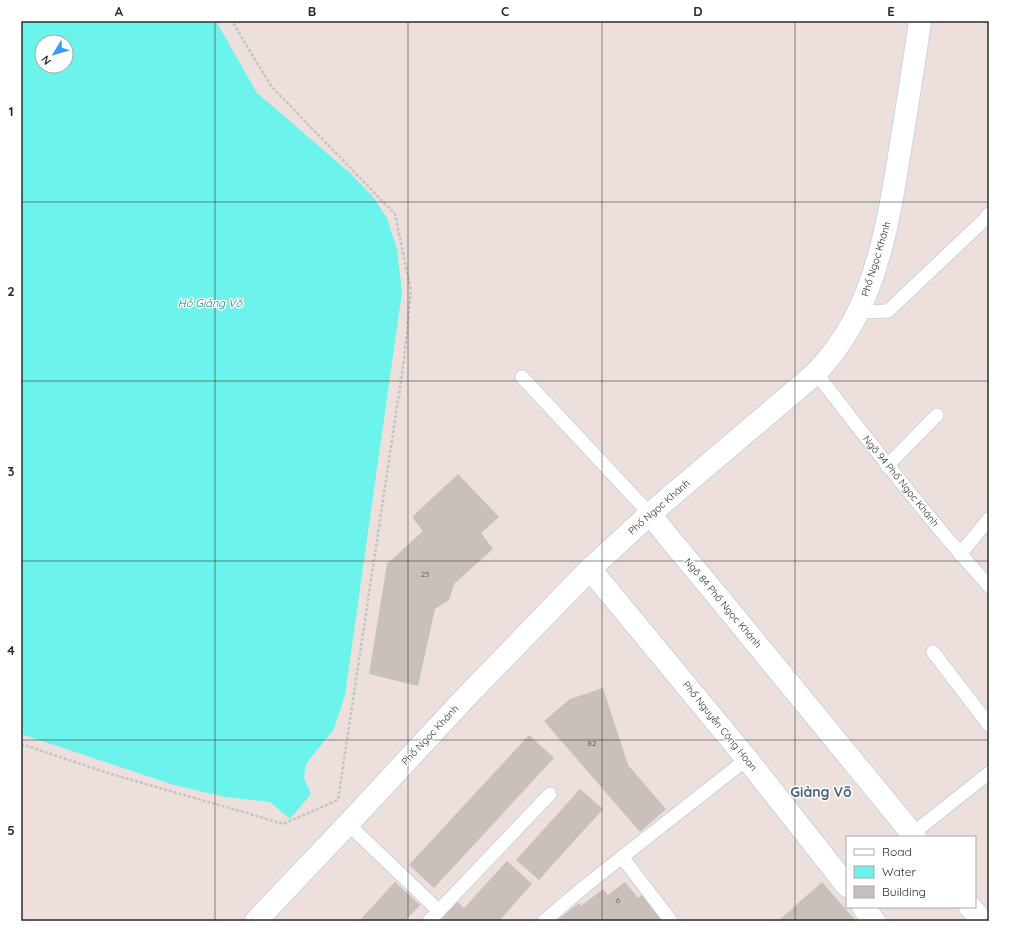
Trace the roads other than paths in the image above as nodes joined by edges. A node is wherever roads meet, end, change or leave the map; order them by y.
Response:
1 (920, 21) edge
2 (987, 221) edge
3 (858, 312) junction
4 (816, 373) junction
5 (522, 376) dead end
6 (937, 414) dead end
7 (887, 466) junction
8 (650, 514) junction
9 (989, 519) edge
10 (960, 554) junction
11 (590, 569) junction
12 (989, 586) edge
13 (933, 652) dead end
14 (989, 725) edge
15 (747, 759) junction
16 (989, 773) edge
17 (550, 794) dead end
18 (348, 824) junction
19 (913, 836) edge
20 (622, 857) junction
21 (846, 885) edge
22 (864, 908) edge
23 (971, 908) edge
24 (439, 911) junction
25 (256, 921) edge
26 (429, 921) edge
27 (544, 921) edge
28 (671, 921) edge
29 (874, 921) edge
30 (982, 921) edge

1 - 3 street, Phố Ngọc Khánh
2 - 3 lane
3 - 4 street, Phố Ngọc Khánh
4 - 7 lane, Ngõ 94 Phố Ngọc Khánh
4 - 8 street, Phố Ngọc Khánh
5 - 8 lane, Ngõ 84 Phố Ngọc Khánh
6 - 7 lane
7 - 10 lane, Ngõ 94 Phố Ngọc Khánh
8 - 11 street, Phố Ngọc Khánh
8 - 19 street, Ngõ 84 Phố Ngọc Khánh
9 - 10 lane
10 - 12 lane, Ngõ 94 Phố Ngọc Khánh
11 - 15 street, Phố Nguyễn Công Hoan
11 - 18 street, Phố Ngọc Khánh
13 - 14 lane
15 - 20 lane
15 - 21 street, Phố Nguyễn Công Hoan
16 - 19 lane
17 - 24 lane
18 - 24 lane
18 - 25 street, Phố Ngọc Khánh
20 - 27 lane
20 - 28 lane
22 - 29 street
23 - 30 street
24 - 26 lane

